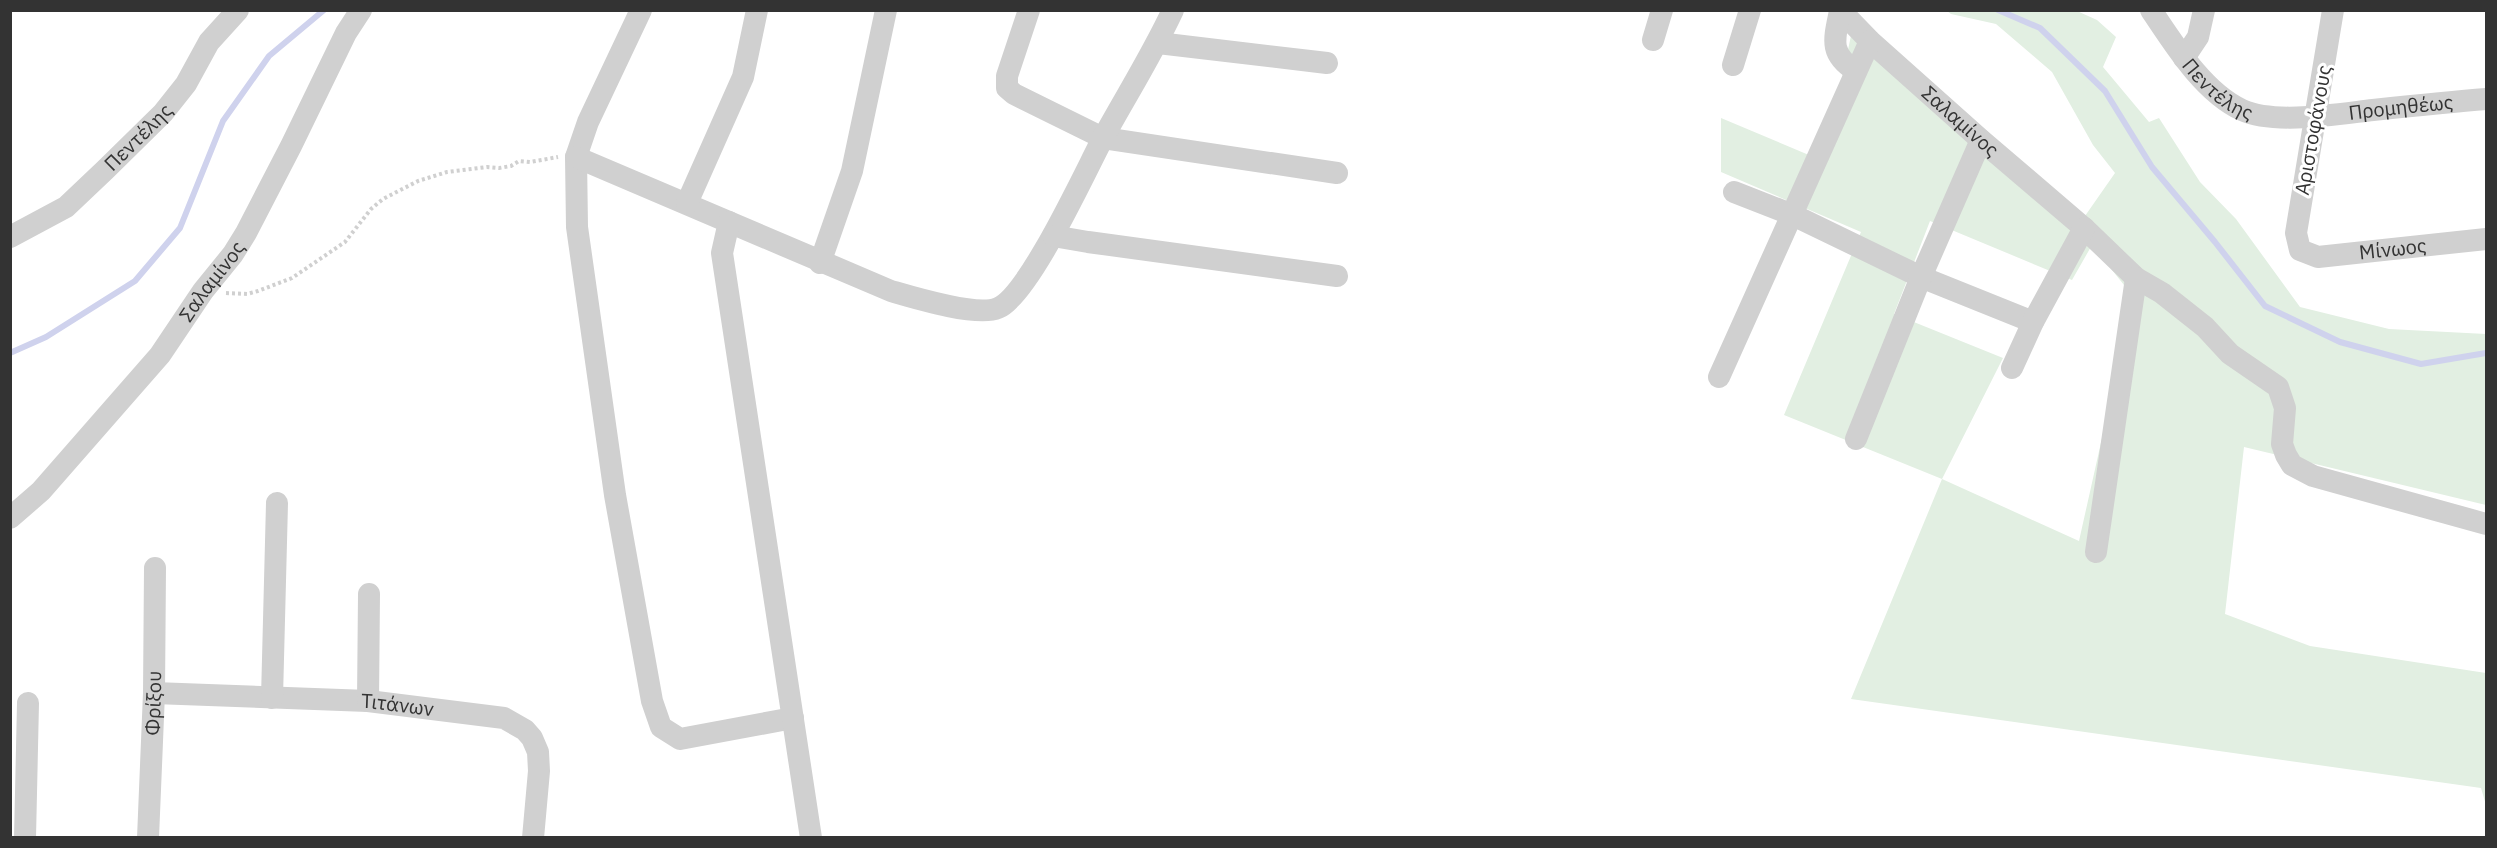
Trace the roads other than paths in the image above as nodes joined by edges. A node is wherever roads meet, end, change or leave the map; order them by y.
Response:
1 (238, 10) edge
2 (361, 10) edge
3 (641, 10) edge
4 (758, 10) edge
5 (886, 10) edge
6 (1029, 10) edge
7 (1173, 10) edge
8 (1662, 10) edge
9 (1750, 10) edge
10 (2151, 10) edge
11 (2204, 10) edge
12 (2334, 10) edge
13 (1840, 11) edge
14 (1653, 40) dead end
15 (1870, 41) junction
16 (1158, 43) junction
17 (2184, 58) junction
18 (1328, 63) dead end
19 (1733, 65) dead end
20 (1856, 71) junction
21 (2487, 99) edge
22 (2314, 117) junction
23 (1103, 138) junction
24 (1981, 140) junction
25 (576, 157) junction
26 (1336, 173) dead end
27 (1734, 192) dead end
28 (687, 203) junction
29 (1793, 215) junction
30 (729, 222) junction
31 (2084, 228) junction
32 (1053, 236) junction
33 (10, 237) edge
34 (2487, 239) edge
35 (2300, 250) joint
36 (820, 263) junction
37 (1337, 276) dead end
38 (1921, 277) junction
39 (2136, 278) junction
40 (2033, 322) junction
41 (2012, 368) dead end
42 (1719, 377) dead end
43 (1856, 439) dead end
44 (277, 503) dead end
45 (10, 518) edge
46 (2487, 524) edge
47 (2096, 552) dead end
48 (155, 568) dead end
49 (369, 594) dead end
50 (154, 693) junction
51 (272, 698) junction
52 (368, 701) junction
53 (28, 703) dead end
54 (793, 718) junction
55 (25, 837) edge
56 (148, 837) edge
57 (533, 837) edge
58 (811, 837) edge

1 - 33 street, Πεντέλης
2 - 45 street, Σαλαμίνος
3 - 25 street
4 - 28 street
5 - 36 street
6 - 23 street
7 - 16 street
8 - 14 street
9 - 19 street
10 - 17 street, Πεντέλης
11 - 17 street
12 - 22 street, Αριστοφάνους
13 - 15 street, Σαλαμίνος
13 - 20 street
15 - 20 street
15 - 24 street, Σαλαμίνος
16 - 18 street
16 - 23 street
17 - 22 street, Πεντέλης
20 - 29 street
21 - 22 street, Προμηθέως
22 - 35 street, Αριστοφάνους
23 - 26 street
23 - 32 street
24 - 31 street, Σαλαμίνος
24 - 38 street
25 - 28 street
25 - 54 street
27 - 29 street
28 - 30 street
29 - 38 street
29 - 42 street
30 - 36 street
30 - 54 street
31 - 39 street, Σαλαμίνος
31 - 40 street
32 - 36 street
32 - 37 street
34 - 35 street, Μίνωος
38 - 40 street
38 - 43 street
39 - 46 street, Σαλαμίνος
39 - 47 street
40 - 41 street
44 - 51 street
48 - 50 street, Φρίξου
49 - 52 street
50 - 51 street, Τιτάνων
50 - 56 street, Φρίξου
51 - 52 street, Τιτάνων
52 - 57 street, Τιτάνων
53 - 55 street
54 - 58 street

